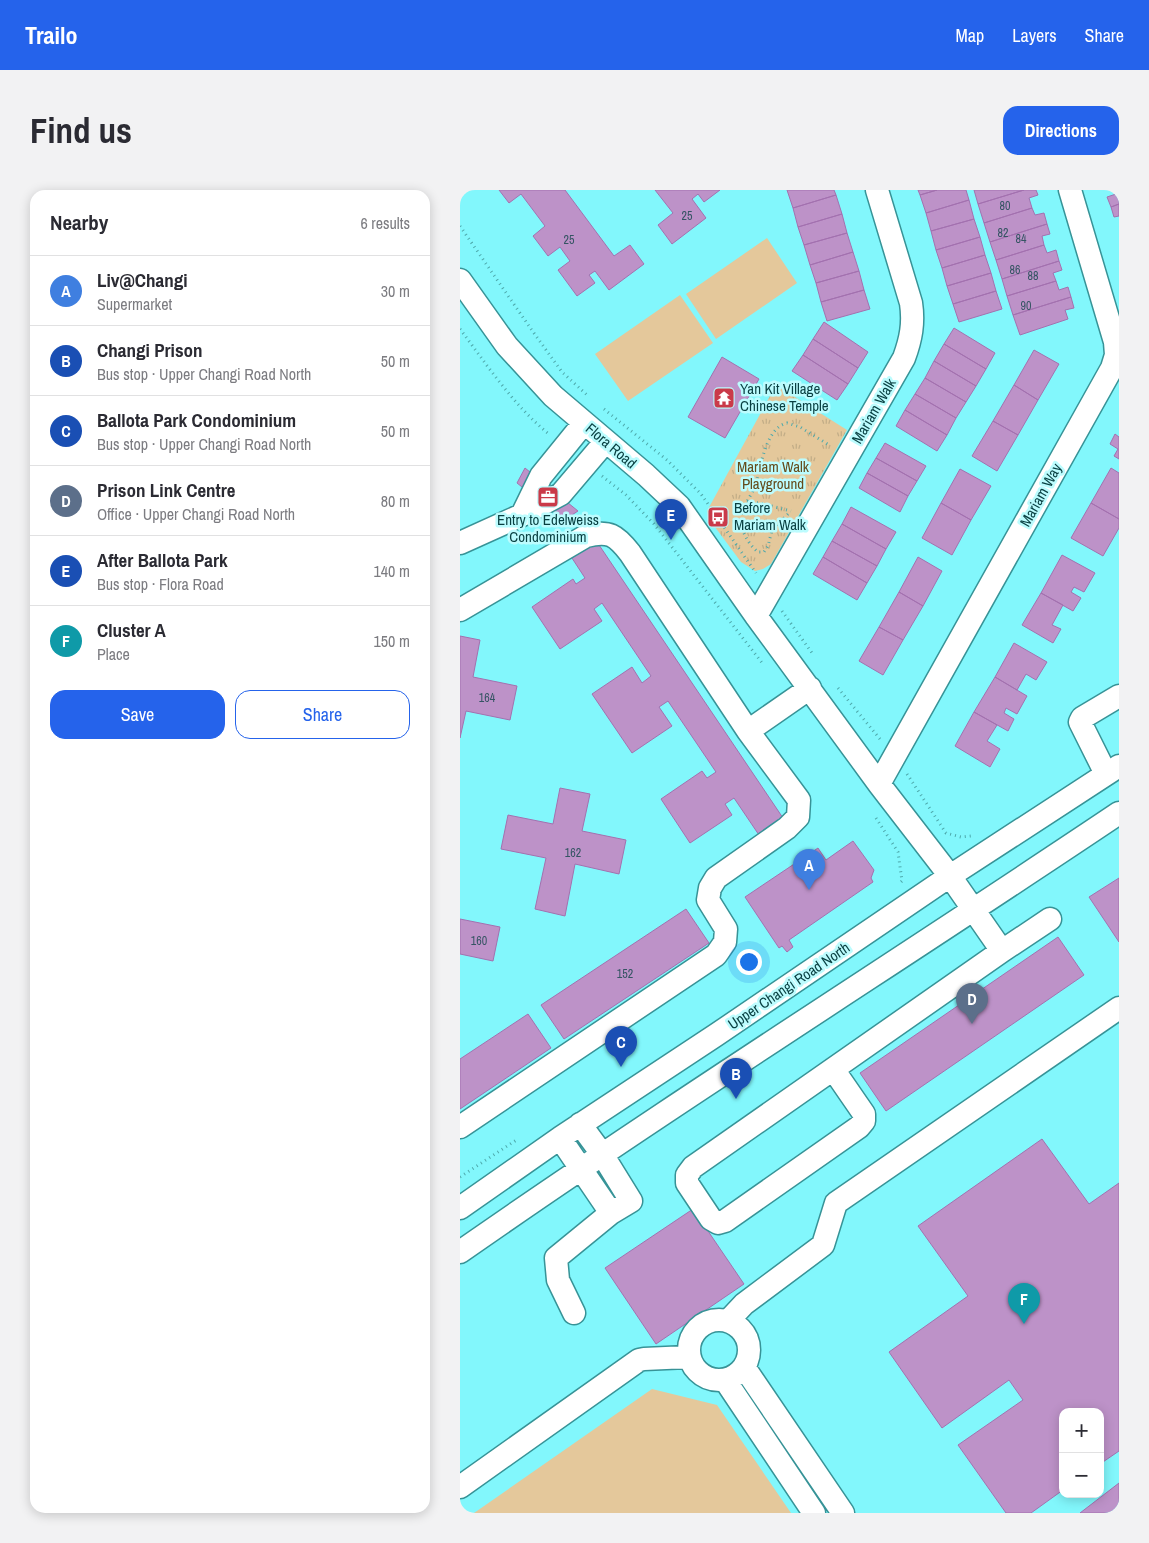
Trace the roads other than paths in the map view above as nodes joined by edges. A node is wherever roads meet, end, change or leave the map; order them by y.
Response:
1 (877, 190) edge
2 (1070, 190) edge
3 (460, 280) edge
4 (584, 423) junction
5 (606, 442) junction
6 (522, 515) junction
7 (460, 543) edge
8 (460, 610) edge
9 (756, 616) junction
10 (810, 688) junction
11 (1119, 696) edge
12 (748, 731) junction
13 (1112, 770) edge
14 (879, 784) junction
15 (1119, 813) edge
16 (950, 876) junction
17 (975, 910) junction
18 (1050, 919) dead end
19 (1002, 952) junction
20 (1119, 1008) edge
21 (833, 1069) junction
22 (580, 1124) junction
23 (460, 1128) edge
24 (560, 1138) junction
25 (602, 1154) junction
26 (581, 1168) junction
27 (460, 1208) edge
28 (611, 1213) junction
29 (460, 1252) edge
30 (574, 1313) dead end
31 (728, 1321) junction
32 (688, 1356) junction
33 (744, 1367) junction
34 (725, 1380) junction
35 (460, 1486) edge
36 (814, 1513) edge
37 (843, 1513) edge

1 - 9 street, Mariam Walk
2 - 14 street, Mariam Way
3 - 4 street, Flora Road
4 - 5 street, Flora Road
4 - 6 street
5 - 6 street
5 - 9 street, Flora Road
6 - 7 street
8 - 12 street
9 - 10 street
10 - 12 street
10 - 14 street
11 - 13 street
12 - 23 street
13 - 16 street, Upper Changi Road North
14 - 16 street
15 - 17 street
16 - 17 street
16 - 22 street, Upper Changi Road North
17 - 19 street
17 - 25 street
18 - 19 street
19 - 21 street
20 - 31 street
21 - 21 street
22 - 24 street, Upper Changi Road North
22 - 25 street
24 - 26 street
24 - 27 street, Upper Changi Road North
25 - 26 street
25 - 28 street
26 - 28 street
26 - 29 street
28 - 30 street
31 - 32 street
31 - 33 street
32 - 34 street
32 - 35 street
33 - 34 street
33 - 37 street
34 - 36 street

